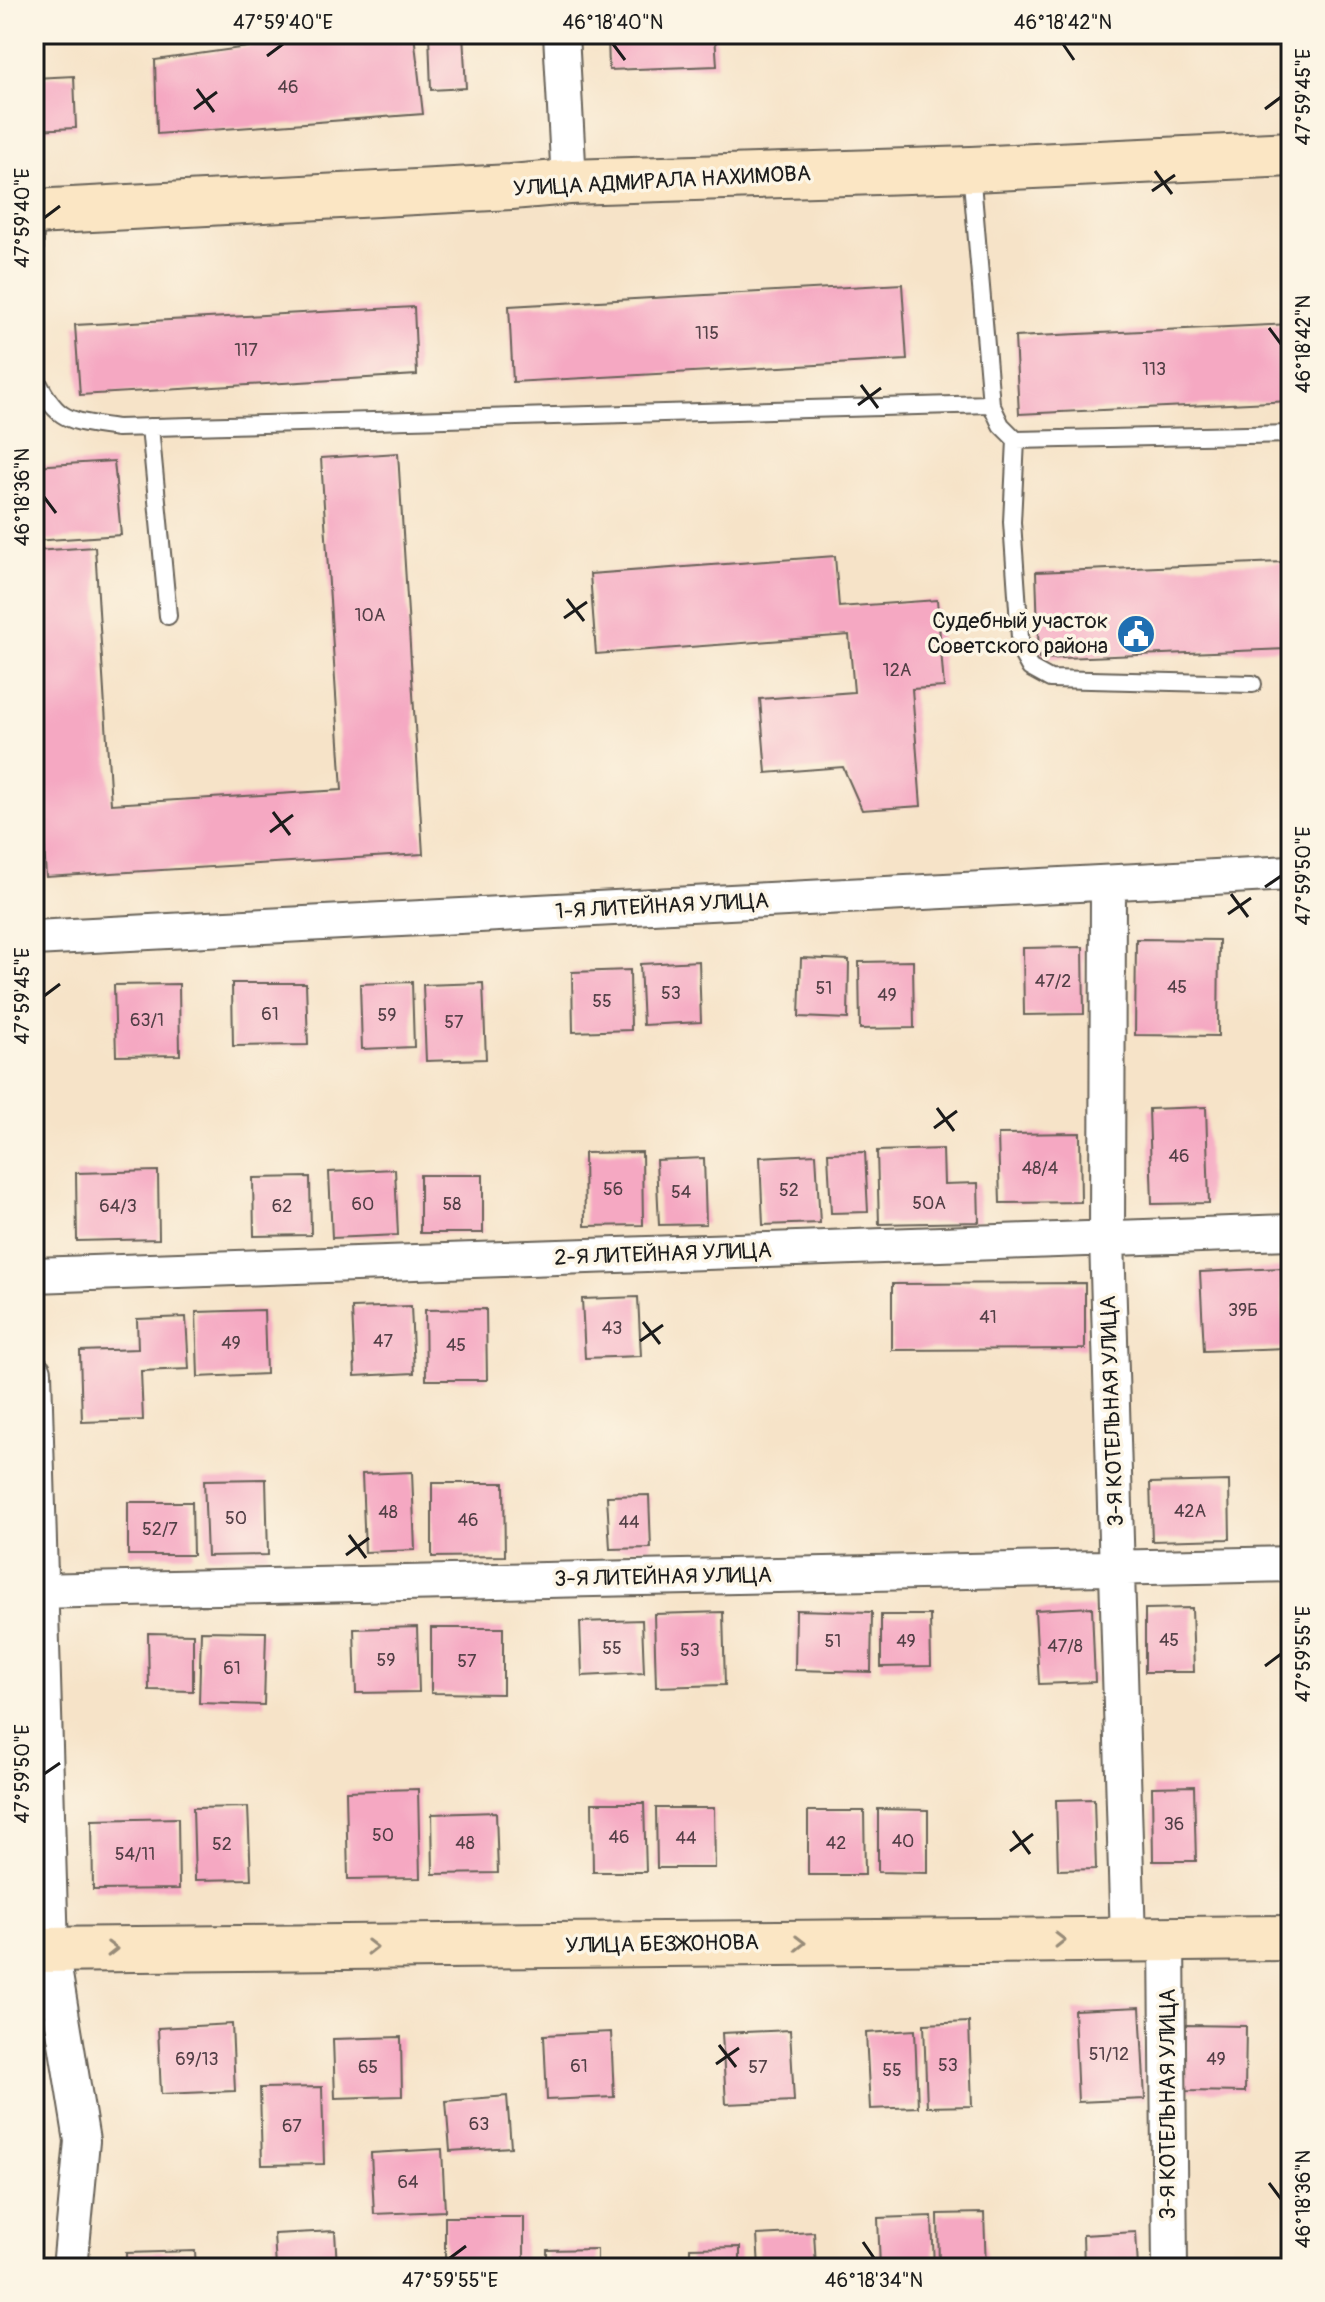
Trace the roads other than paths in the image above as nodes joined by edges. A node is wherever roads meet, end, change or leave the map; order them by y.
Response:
1 (561, 34) edge
2 (1291, 154) edge
3 (971, 169) junction
4 (569, 182) junction
5 (35, 212) edge
6 (34, 321) edge
7 (34, 374) edge
8 (991, 404) junction
9 (150, 427) junction
10 (1291, 434) edge
11 (1016, 440) junction
12 (168, 616) dead end
13 (1253, 684) dead end
14 (1291, 873) edge
15 (1108, 883) junction
16 (34, 938) edge
17 (1291, 1232) edge
18 (1107, 1239) junction
19 (34, 1275) edge
20 (34, 1372) edge
21 (1291, 1564) edge
22 (1117, 1567) junction
23 (37, 1591) edge
24 (1291, 1938) edge
25 (1148, 1940) junction
26 (42, 1950) edge
27 (70, 2268) edge
28 (1170, 2268) edge

1 - 4 street
2 - 3 main road, УЛИЦА АДМИРАЛА НАХИМОВА
3 - 4 main road, УЛИЦА АДМИРАЛА НАХИМОВА
3 - 8 lane
4 - 5 main road, УЛИЦА АДМИРАЛА НАХИМОВА
5 - 6 lane
7 - 9 lane
8 - 9 lane
8 - 11 lane
9 - 12 lane
10 - 11 lane
11 - 13 lane
14 - 15 street, 1-Я ЛИТЕЙНАЯ УЛИЦА
15 - 16 street, 1-Я ЛИТЕЙНАЯ УЛИЦА
15 - 18 street, 3-Я КОТЕЛЬНАЯ УЛИЦА
17 - 18 street, 2-Я ЛИТЕЙНАЯ УЛИЦА
18 - 19 street, 2-Я ЛИТЕЙНАЯ УЛИЦА
18 - 22 street, 3-Я КОТЕЛЬНАЯ УЛИЦА
20 - 23 street
21 - 22 street, 3-Я ЛИТЕЙНАЯ УЛИЦА
22 - 23 street, 3-Я ЛИТЕЙНАЯ УЛИЦА
22 - 25 street, 3-Я КОТЕЛЬНАЯ УЛИЦА
23 - 26 street
24 - 25 main road, УЛИЦА БЕЗЖОНОВА
26 -> 25 main road, УЛИЦА БЕЗЖОНОВА
25 - 28 street, 3-Я КОТЕЛЬНАЯ УЛИЦА
26 - 27 street

